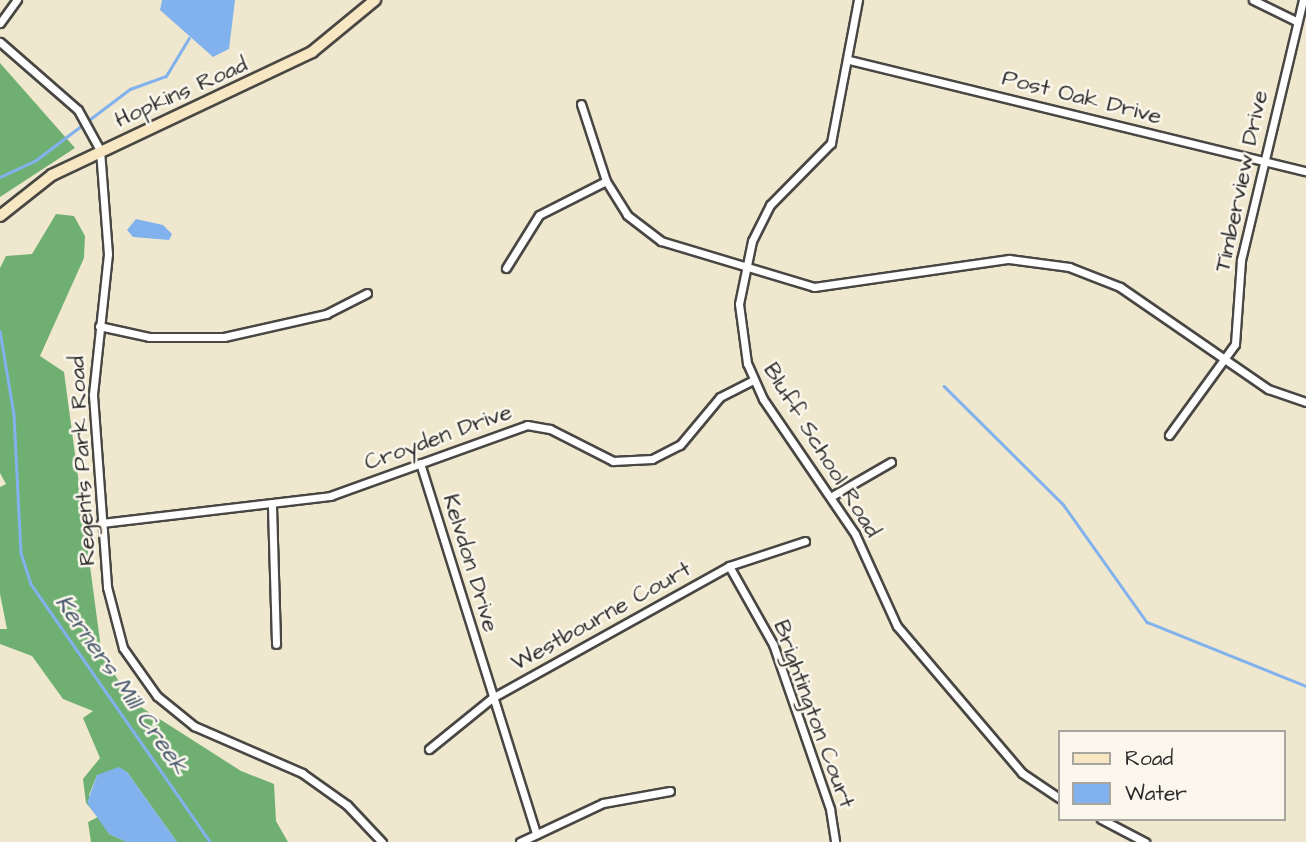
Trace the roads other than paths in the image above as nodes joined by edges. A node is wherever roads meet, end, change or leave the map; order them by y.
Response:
1 (17, 0) edge
2 (375, 0) edge
3 (859, 0) edge
4 (1253, 0) edge
5 (1303, 0) edge
6 (1296, 21) junction
7 (0, 23) edge
8 (0, 42) edge
9 (849, 60) junction
10 (581, 104) dead end
11 (100, 150) junction
12 (1264, 160) junction
13 (1306, 171) edge
14 (606, 181) junction
15 (0, 216) edge
16 (746, 264) junction
17 (506, 268) dead end
18 (367, 293) dead end
19 (99, 326) junction
20 (1226, 358) junction
21 (754, 380) junction
22 (1306, 402) edge
23 (1169, 435) dead end
24 (891, 462) dead end
25 (420, 463) junction
26 (832, 496) junction
27 (272, 507) junction
28 (101, 523) junction
29 (804, 541) dead end
30 (729, 566) junction
31 (276, 644) dead end
32 (492, 698) junction
33 (429, 749) dead end
34 (670, 791) dead end
35 (1058, 797) edge
36 (1105, 821) edge
37 (536, 834) junction
38 (383, 842) edge
39 (520, 842) edge
40 (835, 842) edge
41 (1146, 842) edge

1 - 7 street
2 - 11 main road, Hopkins Road
3 - 9 street, Bluff School Road
4 - 6 street
5 - 6 street, Timberview Drive
6 - 12 street, Timberview Drive
8 - 11 street
9 - 12 street, Post Oak Drive
9 - 16 street, Bluff School Road
10 - 14 street
11 - 15 main road, Hopkins Road
11 - 19 street, Regents Park Road
12 - 13 street, Post Oak Drive
12 - 20 street, Timberview Drive
14 - 16 street
14 - 17 street
16 - 20 street
16 - 21 street, Bluff School Road
18 - 19 street
19 - 28 street, Regents Park Road
20 - 22 street
20 - 23 street, Timberview Drive
21 - 25 street, Croyden Drive
21 - 26 street, Bluff School Road
24 - 26 street
25 - 27 street, Croyden Drive
25 - 32 street, Kelvdon Drive
26 - 35 street, Bluff School Road
27 - 28 street, Croyden Drive
27 - 31 street
28 - 38 street, Regents Park Road
29 - 30 street, Westbourne Court
30 - 32 street, Westbourne Court
30 - 40 street, Brightington Court
32 - 33 street, Westbourne Court
32 - 37 street, Kelvdon Drive
34 - 37 street
36 - 41 street
37 - 39 street

